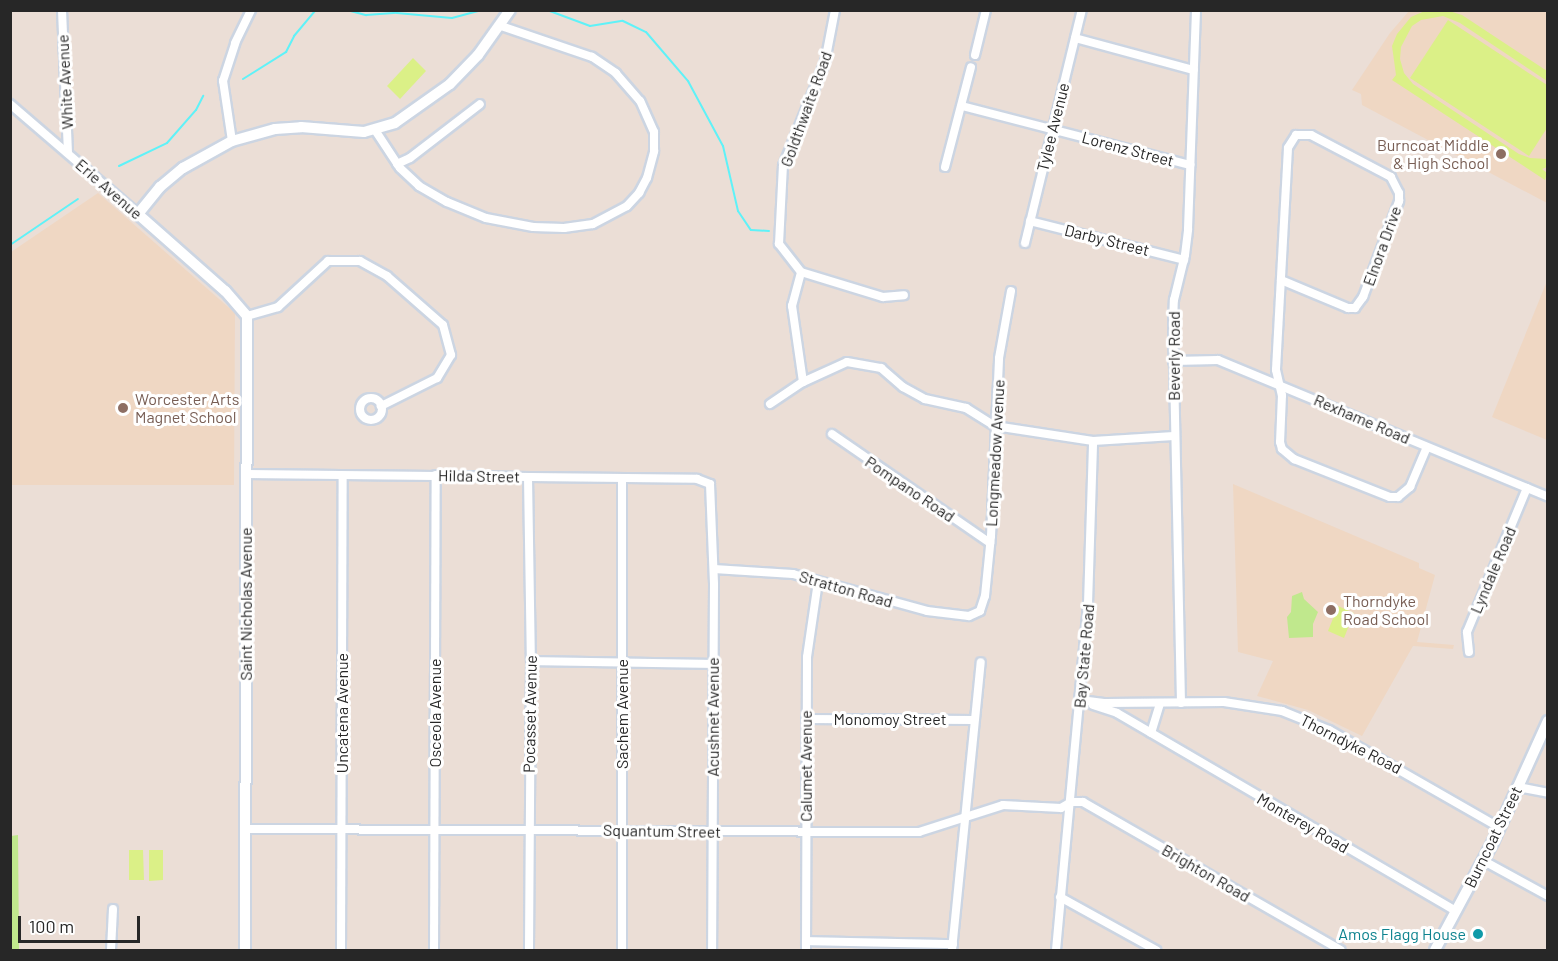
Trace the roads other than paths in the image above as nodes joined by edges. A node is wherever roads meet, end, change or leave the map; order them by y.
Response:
1 (62, 10) edge
2 (251, 10) edge
3 (510, 10) edge
4 (834, 10) edge
5 (986, 10) edge
6 (1082, 10) edge
7 (1196, 10) edge
8 (501, 26) junction
9 (1075, 38) junction
10 (975, 55) dead end
11 (971, 67) dead end
12 (1194, 70) junction
13 (10, 104) edge
14 (480, 104) dead end
15 (962, 106) junction
16 (1053, 129) junction
17 (375, 130) junction
18 (232, 141) junction
19 (68, 153) junction
20 (397, 164) junction
21 (1190, 165) junction
22 (945, 167) dead end
23 (138, 214) junction
24 (1030, 221) junction
25 (1025, 243) dead end
26 (1184, 260) junction
27 (801, 272) junction
28 (1281, 280) junction
29 (1011, 291) dead end
30 (904, 295) dead end
31 (247, 316) junction
32 (1173, 361) junction
33 (804, 382) junction
34 (1279, 384) junction
35 (770, 404) dead end
36 (381, 406) dead end
37 (996, 426) junction
38 (832, 434) dead end
39 (1174, 436) junction
40 (1093, 441) junction
41 (1427, 447) junction
42 (246, 474) junction
43 (436, 475) junction
44 (343, 476) junction
45 (528, 477) junction
46 (622, 478) junction
47 (710, 484) joint
48 (1527, 489) junction
49 (1548, 497) edge
50 (990, 543) junction
51 (714, 569) junction
52 (818, 582) junction
53 (977, 614) joint
54 (1469, 652) dead end
55 (531, 661) junction
56 (981, 662) dead end
57 (622, 663) junction
58 (712, 664) junction
59 (1080, 700) junction
60 (1160, 703) junction
61 (1181, 703) junction
62 (806, 719) junction
63 (974, 720) junction
64 (1548, 720) edge
65 (1151, 733) junction
66 (1518, 787) junction
67 (1548, 793) edge
68 (1071, 802) junction
69 (966, 815) junction
70 (246, 828) junction
71 (341, 828) junction
72 (1500, 828) junction
73 (435, 830) junction
74 (528, 830) junction
75 (622, 830) junction
76 (713, 831) junction
77 (806, 832) junction
78 (1484, 861) junction
79 (1548, 896) edge
80 (1060, 897) junction
81 (113, 909) dead end
82 (1456, 911) junction
83 (806, 946) edge
84 (953, 947) edge
85 (111, 951) edge
86 (245, 951) edge
87 (341, 951) edge
88 (434, 951) edge
89 (529, 951) edge
90 (622, 951) edge
91 (712, 951) edge
92 (1056, 951) edge
93 (1156, 951) edge
94 (1340, 951) edge
95 (1435, 951) edge

1 - 19 street, White Avenue
2 - 18 street
3 - 8 street
4 - 27 street, Goldthwaite Road
5 - 10 street
6 - 9 street, Tylee Avenue
7 - 12 street, Beverly Road
8 - 17 street
8 - 20 street
9 - 12 street
9 - 16 street, Tylee Avenue
11 - 15 street
12 - 21 street, Beverly Road
13 - 19 street, Erie Avenue
14 - 20 street
15 - 16 street, Lorenz Street
15 - 22 street
16 - 21 street, Lorenz Street
16 - 24 street, Tylee Avenue
17 - 18 street
17 - 20 street
18 - 23 street
19 - 23 street, Erie Avenue
21 - 26 street, Beverly Road
23 - 31 street, Erie Avenue
24 - 25 street, Tylee Avenue
24 - 26 street, Darby Street
26 - 32 street, Beverly Road
27 - 30 street
27 - 33 street
28 - 28 street, Elnora Drive
28 - 34 street, Elnora Drive
29 - 37 street, Longmeadow Avenue
31 - 36 street
31 - 42 street, Saint Nicholas Avenue
32 - 34 street, Rexhame Road
32 - 39 street, Beverly Road
33 - 35 street
33 - 37 street
34 - 41 street, Rexhame Road
34 - 41 street, Elnora Drive
37 - 40 street
37 - 50 street, Longmeadow Avenue
38 - 50 street, Pompano Road
39 - 40 street
39 - 61 street, Beverly Road
40 - 59 street, Bay State Road
41 - 48 street, Rexhame Road
42 - 44 street, Hilda Street
42 - 70 street, Saint Nicholas Avenue
43 - 44 street, Hilda Street
43 - 45 street, Hilda Street
43 - 73 street, Osceola Avenue
44 - 71 street, Uncatena Avenue
45 - 46 street, Hilda Street
45 - 55 street, Pocasset Avenue
46 - 47 street, Hilda Street
46 - 57 street, Sachem Avenue
47 - 51 street, Acushnet Avenue
48 - 49 street, Rexhame Road
48 - 54 street, Lyndale Road
50 - 53 street, Longmeadow Avenue
51 - 52 street, Stratton Road
51 - 58 street, Acushnet Avenue
52 - 53 street, Stratton Road
52 - 62 street, Calumet Avenue
55 - 57 street
55 - 74 street, Pocasset Avenue
56 - 63 street
57 - 58 street
57 - 75 street, Sachem Avenue
58 - 76 street, Acushnet Avenue
59 - 60 street, Thorndyke Road
59 - 65 street, Monterey Road
59 - 68 street, Bay State Road
60 - 61 street, Thorndyke Road
60 - 65 street
61 - 72 street, Thorndyke Road
62 - 63 street, Monomoy Street
62 - 77 street, Calumet Avenue
63 - 69 street
64 - 66 street, Burncoat Street
65 - 82 street, Monterey Road
66 - 67 street
66 - 72 street, Burncoat Street
68 - 69 street, Squantum Street
68 - 80 street, Bay State Road
68 - 94 street, Brighton Road
69 - 77 street, Squantum Street
69 - 84 street
70 - 71 street, Squantum Street
70 - 86 street, Saint Nicholas Avenue
71 - 73 street, Squantum Street
71 - 87 street, Uncatena Avenue
72 - 78 street, Burncoat Street
73 - 74 street, Squantum Street
73 - 88 street, Osceola Avenue
74 - 75 street, Squantum Street
74 - 89 street, Pocasset Avenue
75 - 76 street, Squantum Street
75 - 90 street, Sachem Avenue
76 - 77 street, Squantum Street
76 - 91 street, Acushnet Avenue
77 - 83 street, Calumet Avenue
78 - 79 street
78 - 82 street, Burncoat Street
80 - 92 street, Bay State Road
80 - 93 street
81 - 85 street
82 - 95 street, Burncoat Street
83 - 84 street

